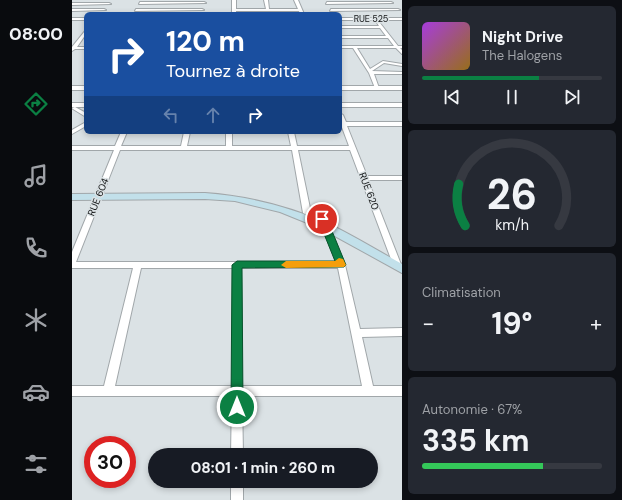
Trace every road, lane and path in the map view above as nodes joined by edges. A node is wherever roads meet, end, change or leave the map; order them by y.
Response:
1 (112, 0) edge
2 (234, 0) edge
3 (266, 0) edge
4 (296, 0) edge
5 (388, 0) edge
6 (141, 2) edge
7 (204, 2) edge
8 (326, 2) edge
9 (391, 3) junction
10 (72, 4) edge
11 (109, 4) junction
12 (72, 10) edge
13 (104, 10) joint
14 (268, 10) junction
15 (398, 10) junction
16 (135, 12) edge
17 (202, 12) edge
18 (234, 12) edge
19 (301, 12) edge
20 (332, 12) edge
21 (402, 14) edge
22 (72, 19) edge
23 (84, 19) edge
24 (342, 19) edge
25 (375, 19) junction
26 (402, 19) edge
27 (342, 27) edge
28 (382, 27) junction
29 (342, 37) edge
30 (389, 37) junction
31 (84, 38) edge
32 (342, 47) edge
33 (354, 47) junction
34 (400, 47) edge
35 (73, 48) edge
36 (84, 48) edge
37 (402, 53) edge
38 (402, 65) edge
39 (371, 72) junction
40 (402, 73) edge
41 (72, 88) edge
42 (84, 88) edge
43 (342, 88) edge
44 (377, 88) junction
45 (402, 88) edge
46 (342, 104) edge
47 (402, 105) edge
48 (84, 106) edge
49 (74, 108) edge
50 (84, 114) edge
51 (342, 120) edge
52 (344, 124) junction
53 (402, 124) edge
54 (84, 125) edge
55 (72, 132) edge
56 (123, 134) edge
57 (187, 134) edge
58 (229, 134) edge
59 (292, 134) edge
60 (72, 148) edge
61 (117, 148) junction
62 (184, 148) junction
63 (229, 148) junction
64 (294, 148) junction
65 (353, 148) junction
66 (364, 178) junction
67 (402, 178) edge
68 (72, 193) edge
69 (99, 194) junction
70 (72, 197) edge
71 (307, 213) junction
72 (324, 223) junction
73 (72, 263) edge
74 (399, 264) edge
75 (138, 265) junction
76 (237, 265) junction
77 (341, 265) junction
78 (402, 332) edge
79 (356, 333) junction
80 (72, 391) edge
81 (108, 391) junction
82 (237, 391) junction
83 (369, 391) junction
84 (402, 391) edge
85 (237, 448) edge
86 (237, 488) edge
87 (237, 500) edge

1 - 11 street
2 - 18 street
3 - 14 street
4 - 19 street
5 - 9 street
6 - 7 street
6 - 16 street
7 - 17 street
8 - 9 street
8 - 20 street
9 - 15 street
10 - 11 street
11 - 13 street
12 - 13 street
14 - 18 street
14 - 19 street
15 - 20 street
15 - 21 street
16 - 17 street
22 - 23 street
24 - 25 street, RUE 525
25 - 26 street, RUE 525
25 - 28 street
27 - 28 street
28 - 30 street
29 - 30 street
30 - 34 street
31 - 35 street
32 - 33 street
33 - 34 street
33 - 39 street
34 - 37 street
35 - 36 street
38 - 39 street
39 - 40 street
39 - 44 street
41 - 42 street
43 - 44 street
44 - 45 street
46 - 47 street
48 - 49 street
49 - 50 street
51 - 52 street, RUE 620
52 - 53 street
52 - 65 street, RUE 620
54 - 55 street
56 - 61 street, RUE 604
57 - 62 street
58 - 63 street
59 - 64 street
60 - 61 street
61 - 62 street
61 - 69 street, RUE 604
62 - 63 street
63 - 64 street
64 - 65 street
64 - 71 street
65 - 66 street, RUE 620
66 - 67 street
66 - 74 street, RUE 620
68 - 69 main road
69 - 70 main road
69 - 71 main road
69 - 72 main road
69 - 73 street, RUE 604
71 - 72 main road
72 - 74 main road
72 - 77 street
73 - 75 street
75 - 76 street
75 - 81 street
76 - 77 street
76 - 82 street
77 - 79 street
78 - 79 street
79 - 83 street
80 - 81 street
81 - 82 street
82 - 83 street
82 - 85 street
83 - 84 street
86 - 87 street

